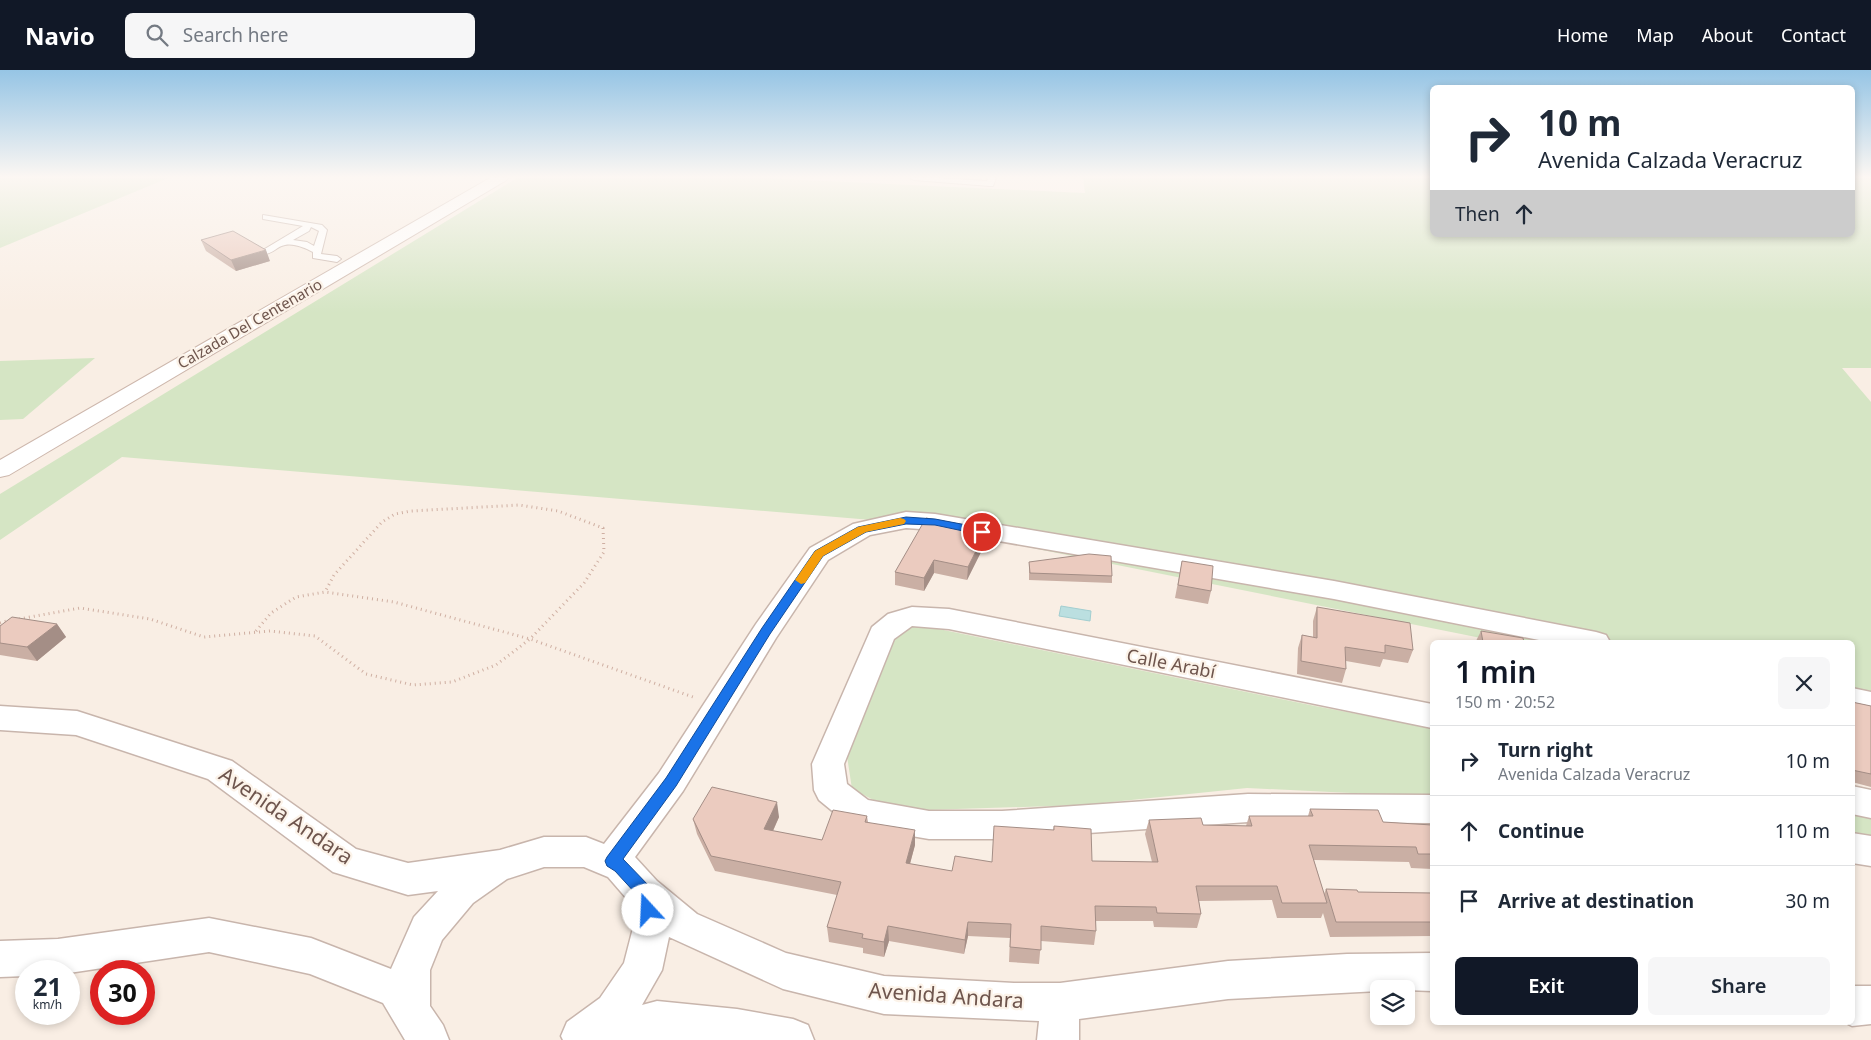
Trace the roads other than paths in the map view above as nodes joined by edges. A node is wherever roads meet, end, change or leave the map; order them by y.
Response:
1 (304, 223) edge
2 (398, 223) edge
3 (422, 223) edge
4 (308, 224) junction
5 (283, 242) junction
6 (317, 251) junction
7 (266, 252) edge
8 (337, 259) junction
9 (0, 454) edge
10 (0, 470) edge
11 (1586, 640) edge
12 (1430, 716) edge
13 (0, 718) edge
14 (1855, 801) edge
15 (1871, 804) edge
16 (1430, 809) edge
17 (1855, 848) edge
18 (1871, 851) edge
19 (612, 861) junction
20 (500, 866) junction
21 (644, 892) junction
22 (0, 959) edge
23 (1430, 972) edge
24 (1871, 1005) edge
25 (1855, 1006) edge
26 (1059, 1021) edge
27 (419, 1026) edge
28 (578, 1040) edge
29 (590, 1040) edge
30 (793, 1040) edge

1 - 4 lane
2 - 8 main road, Calzada Del Centenario
3 - 10 main road, Calzada Del Centenario
4 - 5 lane
4 - 6 lane
5 - 6 lane
5 - 7 lane
6 - 8 lane
8 - 9 main road, Calzada Del Centenario
11 - 19 street
12 - 16 street, Calle Arabí
13 - 20 street, Avenida Andara
14 - 15 street
17 - 18 street
19 - 20 street, Avenida Andara
19 - 21 street, Avenida Andara
20 - 27 street
21 - 26 street, Avenida Andara
21 - 28 street
22 - 27 street
23 - 26 street, Avenida Andara
24 - 25 street
29 - 30 street

